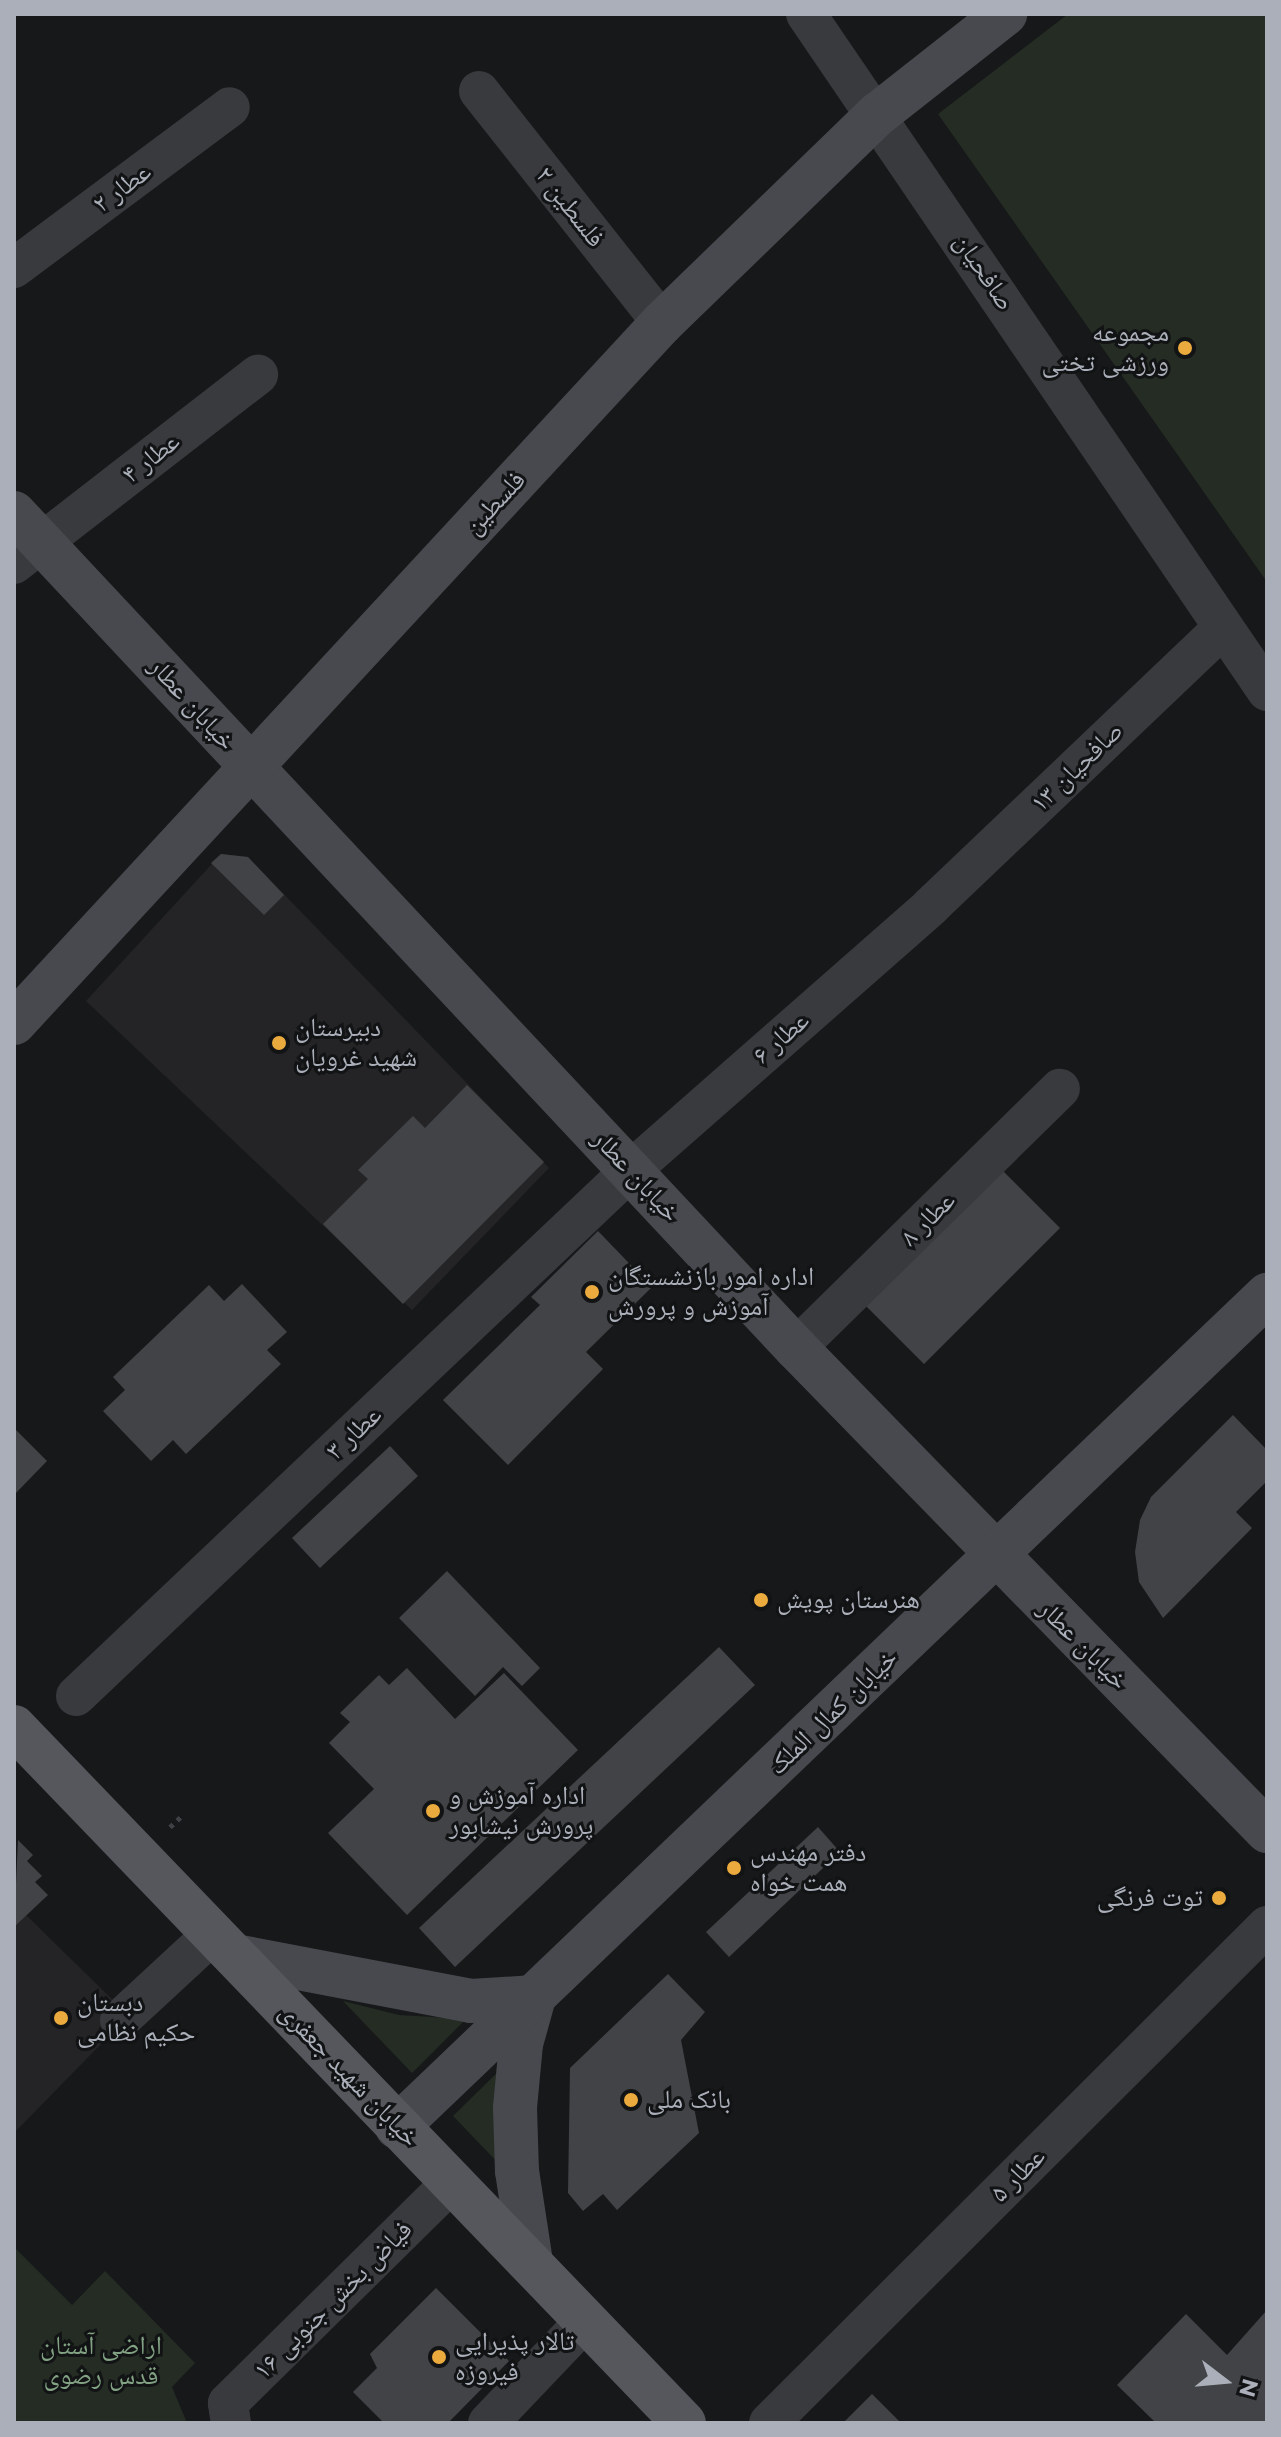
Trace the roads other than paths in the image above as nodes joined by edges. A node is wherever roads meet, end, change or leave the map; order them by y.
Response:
1 (806, 14) edge
2 (1005, 14) edge
3 (479, 91) dead end
4 (230, 107) dead end
5 (878, 114) junction
6 (14, 268) edge
7 (662, 323) junction
8 (258, 375) dead end
9 (24, 539) edge
10 (1223, 628) junction
11 (1267, 691) edge
12 (250, 768) junction
13 (931, 906) joint
14 (14, 1023) edge
15 (1060, 1089) dead end
16 (631, 1170) junction
17 (1267, 1295) edge
18 (796, 1348) junction
19 (997, 1555) junction
20 (76, 1696) dead end
21 (18, 1741) edge
22 (1267, 1831) edge
23 (1267, 1926) edge
24 (224, 1945) junction
25 (534, 1997) junction
26 (120, 2020) dead end
27 (397, 2127) junction
28 (452, 2182) junction
29 (531, 2263) junction
30 (586, 2320) junction
31 (231, 2423) edge
32 (488, 2423) edge
33 (684, 2423) edge
34 (769, 2423) edge

1 - 5 street, صافحیان
2 - 5 main road, فلسطین
3 - 7 street, فلسطین ۲
4 - 6 street, عطار ۲
5 - 7 main road, فلسطین
5 - 10 street, صافحیان
7 - 12 main road, فلسطین
8 - 9 street, عطار ۴
9 - 12 main road, خیابان عطار
10 - 11 street, صافحیان
10 - 13 street, صافحیان ۱۳
12 - 14 main road, فلسطین
12 - 16 main road, خیابان عطار
13 - 16 street, عطار ۶
15 - 18 street, عطار ۸
16 - 18 main road, خیابان عطار
16 - 20 street, عطار ۳
17 - 19 main road, خیابان کمال الملک
18 - 19 main road, خیابان عطار
19 - 22 main road, خیابان عطار
19 - 25 main road, خیابان کمال الملک
21 - 24 main road, خیابان شهید جعفری
23 - 34 street, عطار ۵
24 - 25 main road
24 - 26 street
24 - 27 main road, خیابان شهید جعفری
25 - 27 main road, خیابان کمال الملک
25 - 29 main road
27 - 28 main road, خیابان شهید جعفری
28 - 29 main road, خیابان شهید جعفری
28 - 31 street, فیاض بخش جنوبی ۱۶
29 - 30 main road, خیابان شهید جعفری
30 - 32 street
30 - 33 main road, خیابان شهید جعفری

